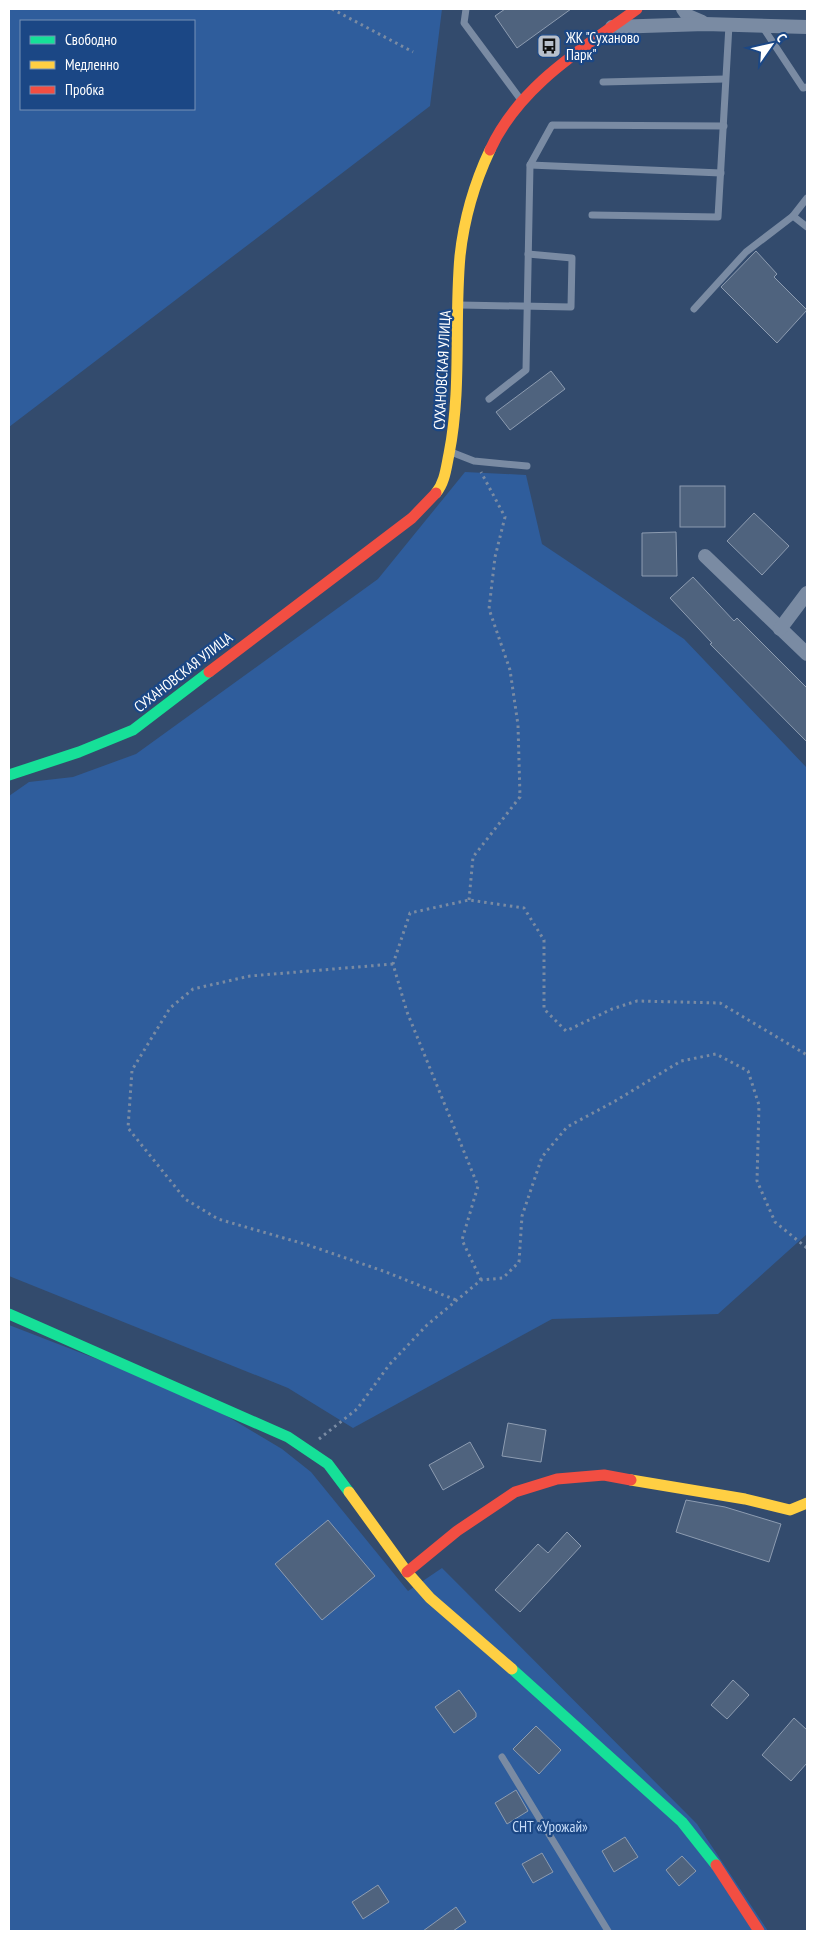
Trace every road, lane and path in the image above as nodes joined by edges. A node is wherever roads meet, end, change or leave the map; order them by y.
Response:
1 (332, 9) edge
2 (466, 9) edge
3 (637, 9) edge
4 (683, 9) edge
5 (705, 24) junction
6 (729, 25) junction
7 (762, 26) junction
8 (612, 27) junction
9 (807, 27) edge
10 (413, 52) dead end
11 (725, 79) junction
12 (603, 82) dead end
13 (807, 88) edge
14 (522, 102) junction
15 (724, 126) junction
16 (530, 165) junction
17 (721, 173) junction
18 (807, 198) edge
19 (592, 215) dead end
20 (793, 216) junction
21 (807, 227) edge
22 (528, 254) junction
23 (460, 305) junction
24 (525, 306) junction
25 (694, 309) dead end
26 (489, 399) dead end
27 (450, 452) junction
28 (474, 460) junction
29 (527, 466) dead end
30 (705, 556) dead end
31 (807, 593) edge
32 (780, 629) junction
33 (807, 654) edge
34 (9, 775) edge
35 (469, 900) junction
36 (393, 964) junction
37 (807, 1055) edge
38 (807, 1248) edge
39 (481, 1280) junction
40 (456, 1300) junction
41 (9, 1314) edge
42 (307, 1449) junction
43 (807, 1503) edge
44 (407, 1572) junction
45 (502, 1757) dead end
46 (608, 1931) edge
47 (759, 1931) edge

1 - 10 path
2 - 14 lane
3 - 8 street, СУХАНОВСКАЯ УЛИЦА
4 - 5 street
5 - 6 street
5 - 8 street
6 - 7 street
6 - 11 lane
7 - 9 street
7 - 13 lane
8 - 14 street, СУХАНОВСКАЯ УЛИЦА
11 - 12 lane
11 - 15 lane
14 - 23 street, СУХАНОВСКАЯ УЛИЦА
15 - 16 lane
15 - 17 lane
16 - 17 lane
16 - 22 lane
17 - 19 lane
18 - 20 lane
20 - 21 lane
20 - 25 lane
22 - 24 lane
22 - 24 lane
23 - 24 lane
23 - 27 street, СУХАНОВСКАЯ УЛИЦА
24 - 26 lane
27 - 28 lane
27 - 34 street, СУХАНОВСКАЯ УЛИЦА
28 - 29 lane
28 - 35 path
30 - 32 street
31 - 32 street
32 - 33 street
35 - 36 path
35 - 37 path
36 - 39 path
36 - 40 path
38 - 39 path
39 - 40 path
40 - 42 path
41 - 42 street
42 - 44 street
43 - 44 street
44 - 47 street
45 - 46 lane

